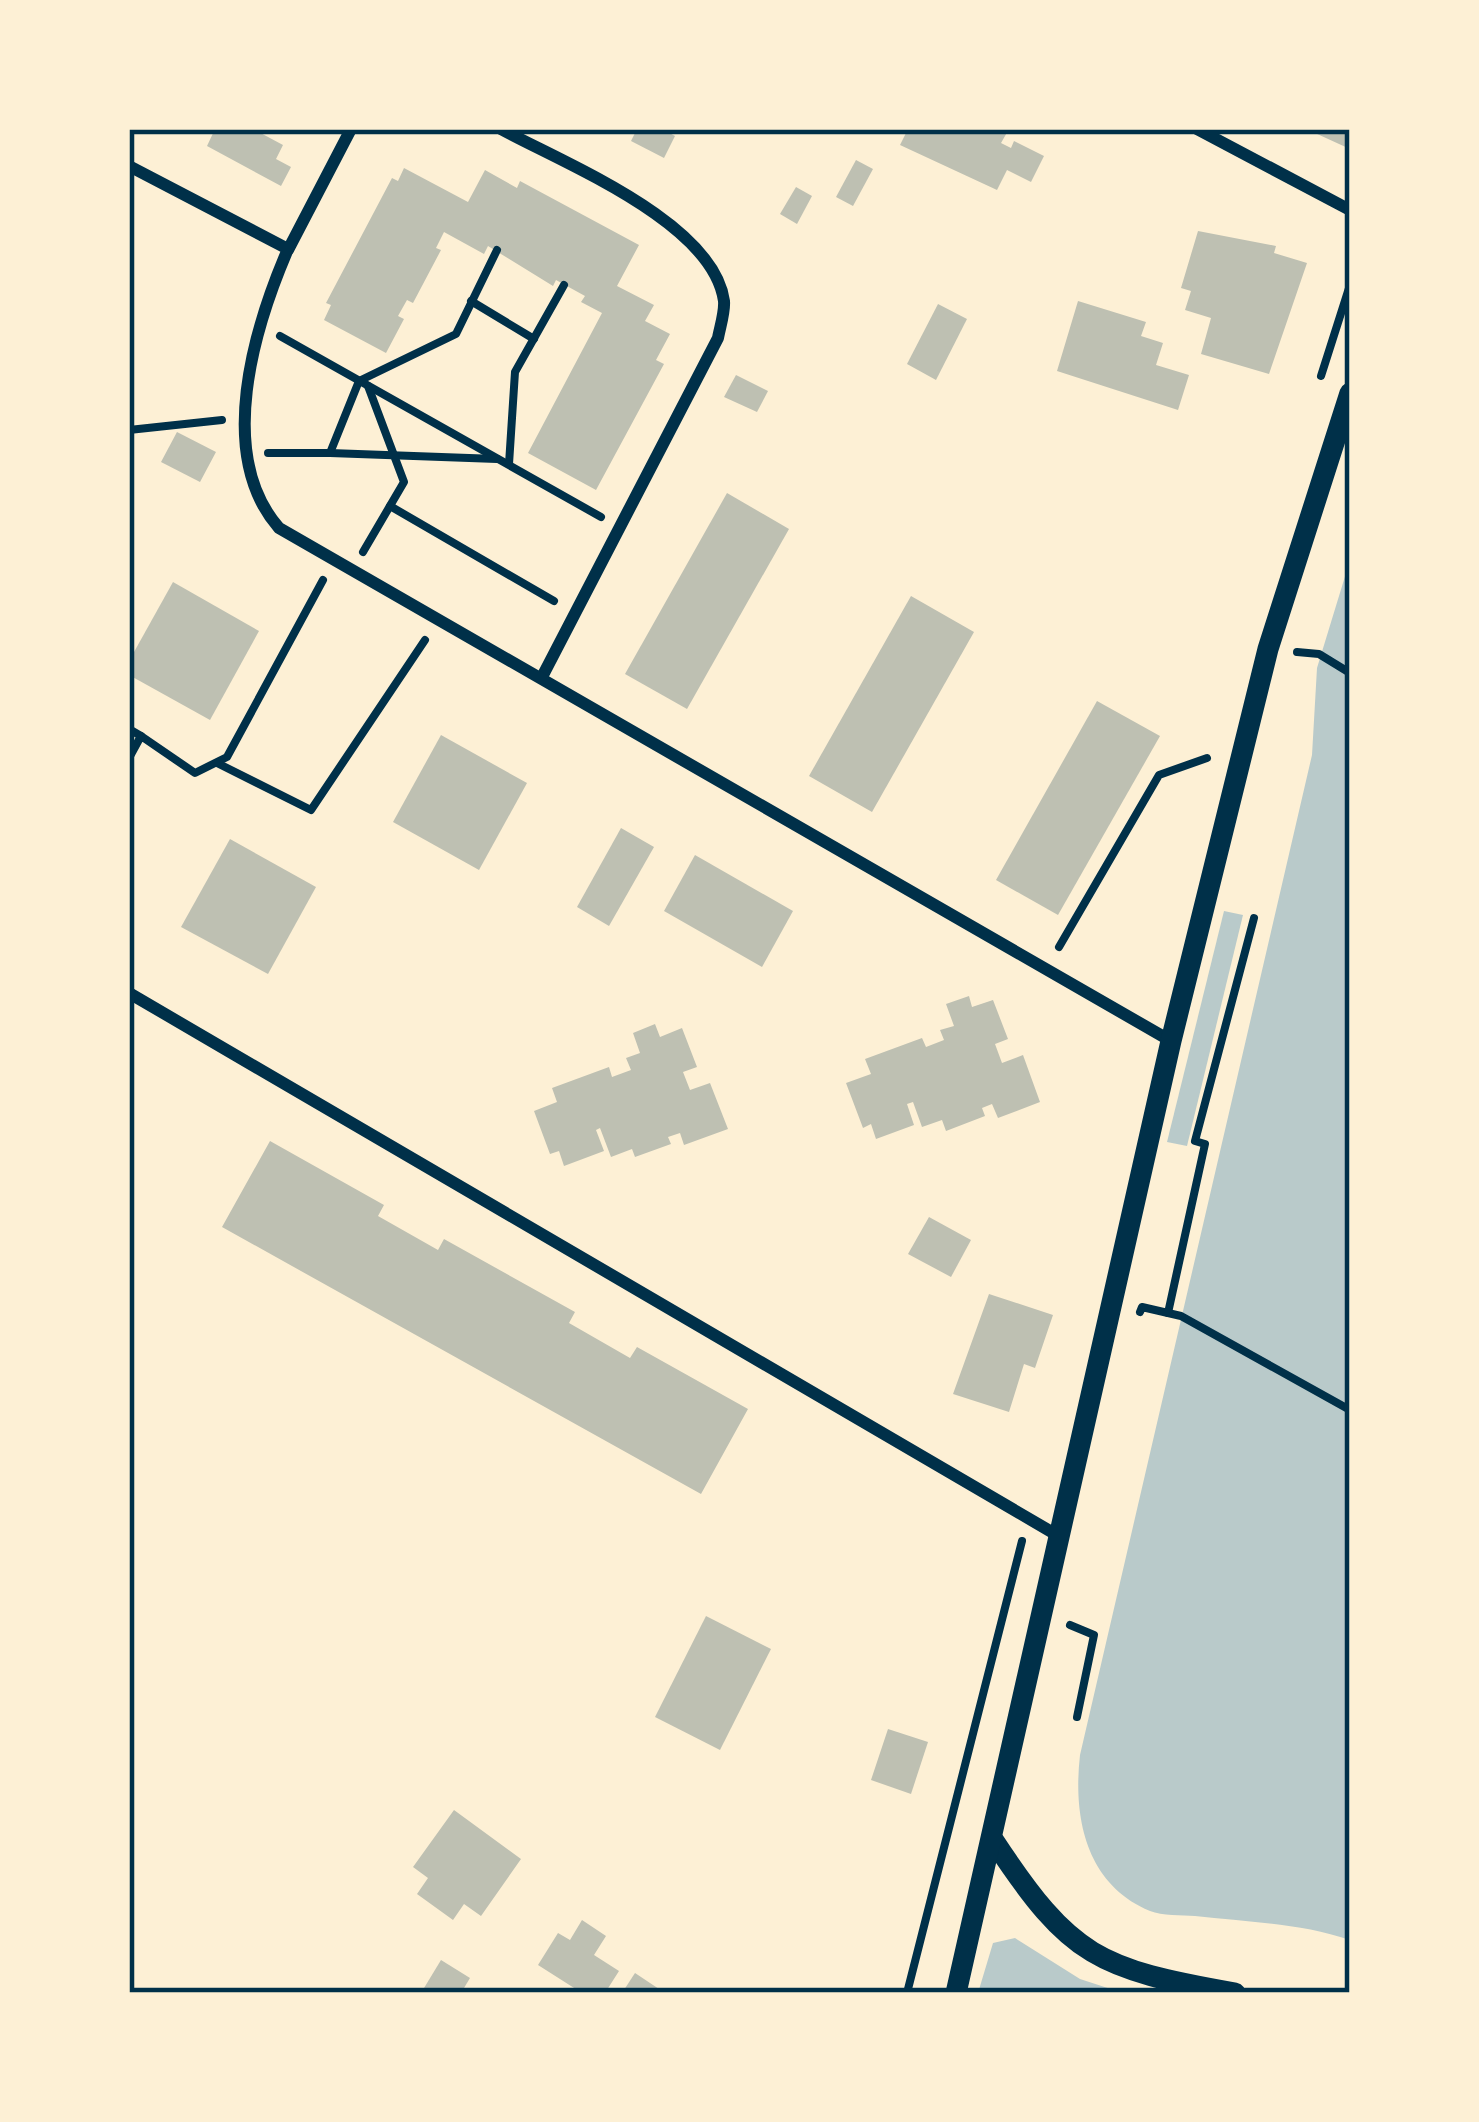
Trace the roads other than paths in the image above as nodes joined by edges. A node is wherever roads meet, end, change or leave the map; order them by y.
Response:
1 (351, 129) edge
2 (501, 129) edge
3 (1197, 129) edge
4 (129, 166) edge
5 (1350, 210) edge
6 (288, 250) junction
7 (1350, 393) edge
8 (542, 676) junction
9 (129, 993) edge
10 (1171, 1041) junction
11 (1063, 1538) junction
12 (994, 1841) junction
13 (956, 1993) edge
14 (1234, 1993) edge

1 - 6 street
2 - 8 street
3 - 5 street
4 - 6 street
6 - 8 street
7 - 10 street
8 - 10 street
9 - 11 street
10 - 11 street
11 - 12 street
12 - 13 street
12 - 14 street

